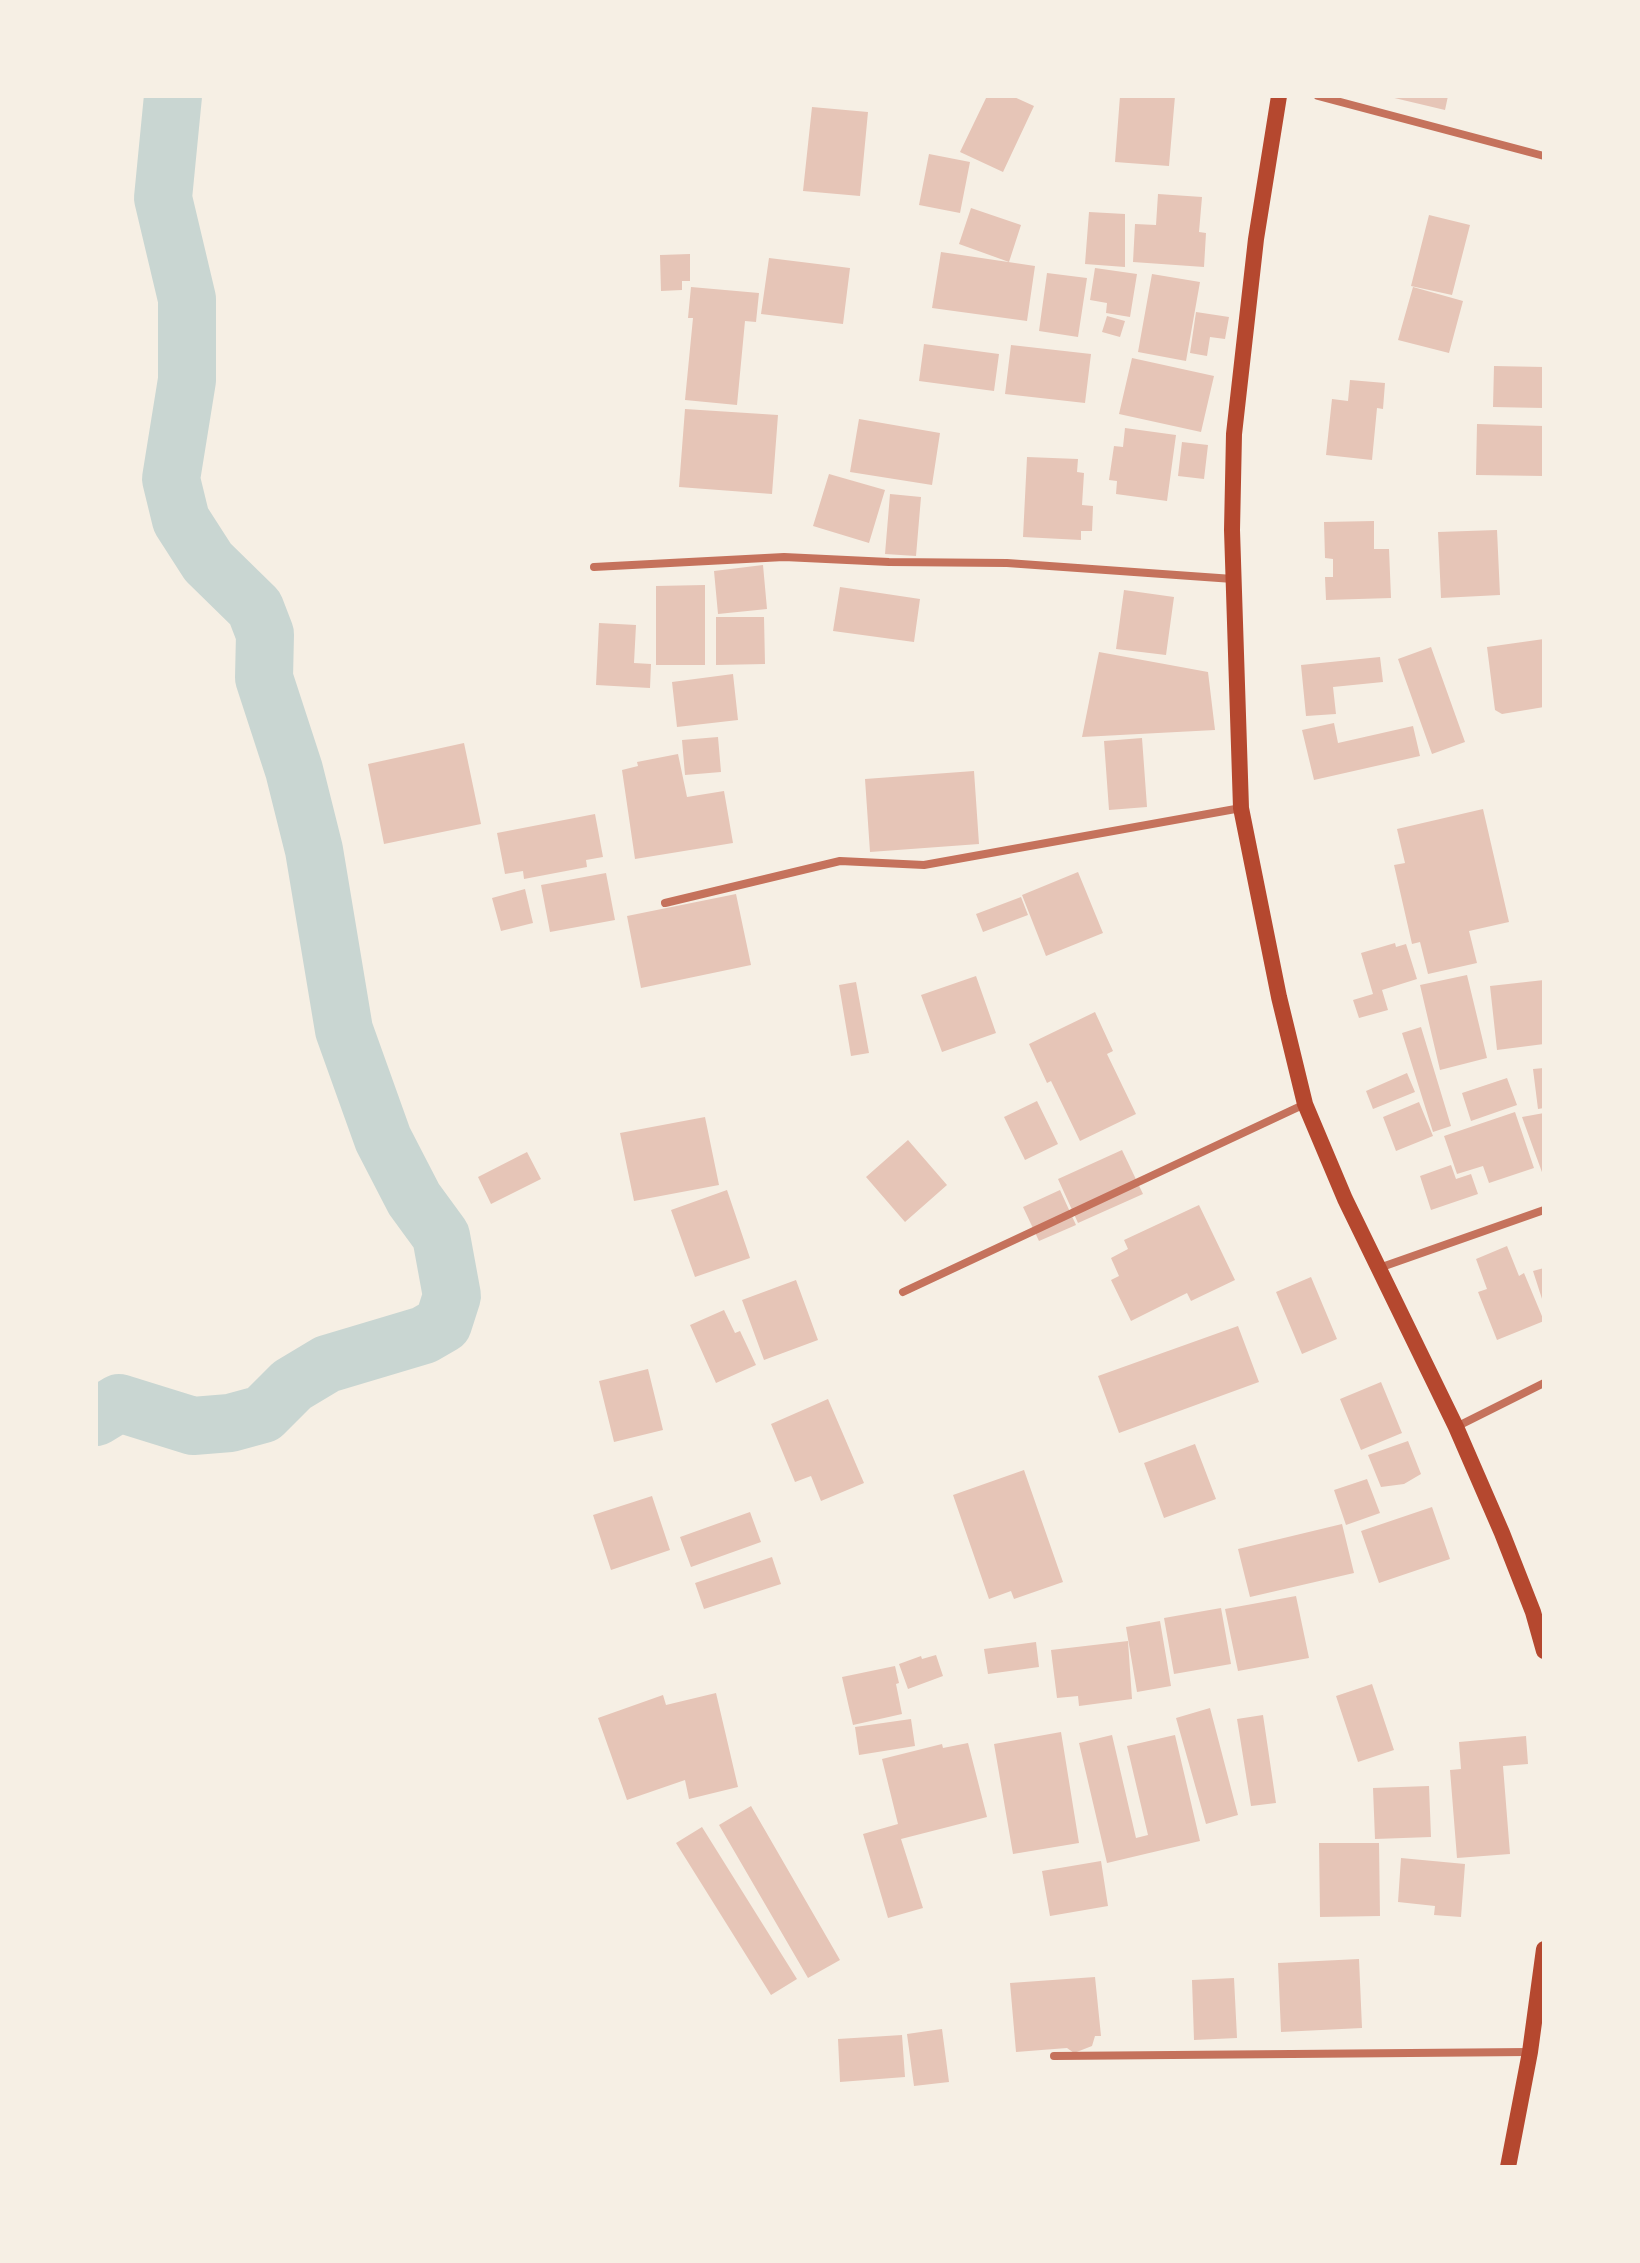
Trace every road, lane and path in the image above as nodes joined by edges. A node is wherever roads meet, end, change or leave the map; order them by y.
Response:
1 (1279, 96) edge
2 (1318, 96) edge
3 (1544, 156) edge
4 (594, 567) dead end
5 (1234, 579) junction
6 (1241, 808) junction
7 (665, 903) dead end
8 (1305, 1104) junction
9 (1544, 1210) edge
10 (1378, 1268) junction
11 (903, 1292) dead end
12 (1544, 1383) edge
13 (1456, 1427) junction
14 (1544, 1651) edge
15 (1544, 1949) edge
16 (1542, 1993) edge
17 (1530, 2052) junction
18 (1054, 2056) dead end
19 (1508, 2167) edge

1 - 5 main road
2 - 3 street
4 - 5 street
5 - 6 main road
6 - 7 street
6 - 8 main road
8 - 10 main road
8 - 11 street
9 - 10 street
10 - 13 main road
12 - 13 street
13 - 14 main road
15 - 16 main road
16 - 17 main road
17 - 18 street
17 - 19 main road

